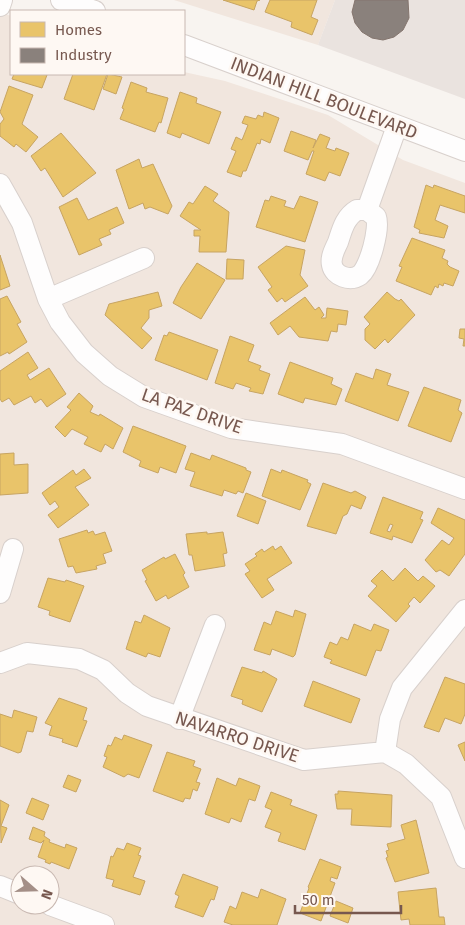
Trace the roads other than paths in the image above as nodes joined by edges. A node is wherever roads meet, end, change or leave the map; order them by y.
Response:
1 (2, 0) edge
2 (61, 0) edge
3 (0, 6) edge
4 (92, 10) edge
5 (185, 45) edge
6 (398, 126) junction
7 (465, 151) edge
8 (0, 184) edge
9 (368, 210) dead end
10 (144, 258) dead end
11 (48, 299) junction
12 (465, 489) edge
13 (13, 549) dead end
14 (0, 594) edge
15 (465, 610) edge
16 (215, 625) dead end
17 (2, 659) edge
18 (179, 719) junction
19 (386, 752) junction
20 (465, 858) edge
21 (60, 909) edge
22 (104, 925) edge

1 - 3 street
2 - 4 street
5 - 6 street, INDIAN HILL BOULEVARD
6 - 7 street, INDIAN HILL BOULEVARD
6 - 9 street
8 - 11 street, LA PAZ DRIVE
10 - 11 street
11 - 12 street, LA PAZ DRIVE
13 - 14 street
15 - 19 street
16 - 18 street
17 - 18 street, NAVARRO DRIVE
18 - 19 street, NAVARRO DRIVE
19 - 20 street
21 - 22 street

